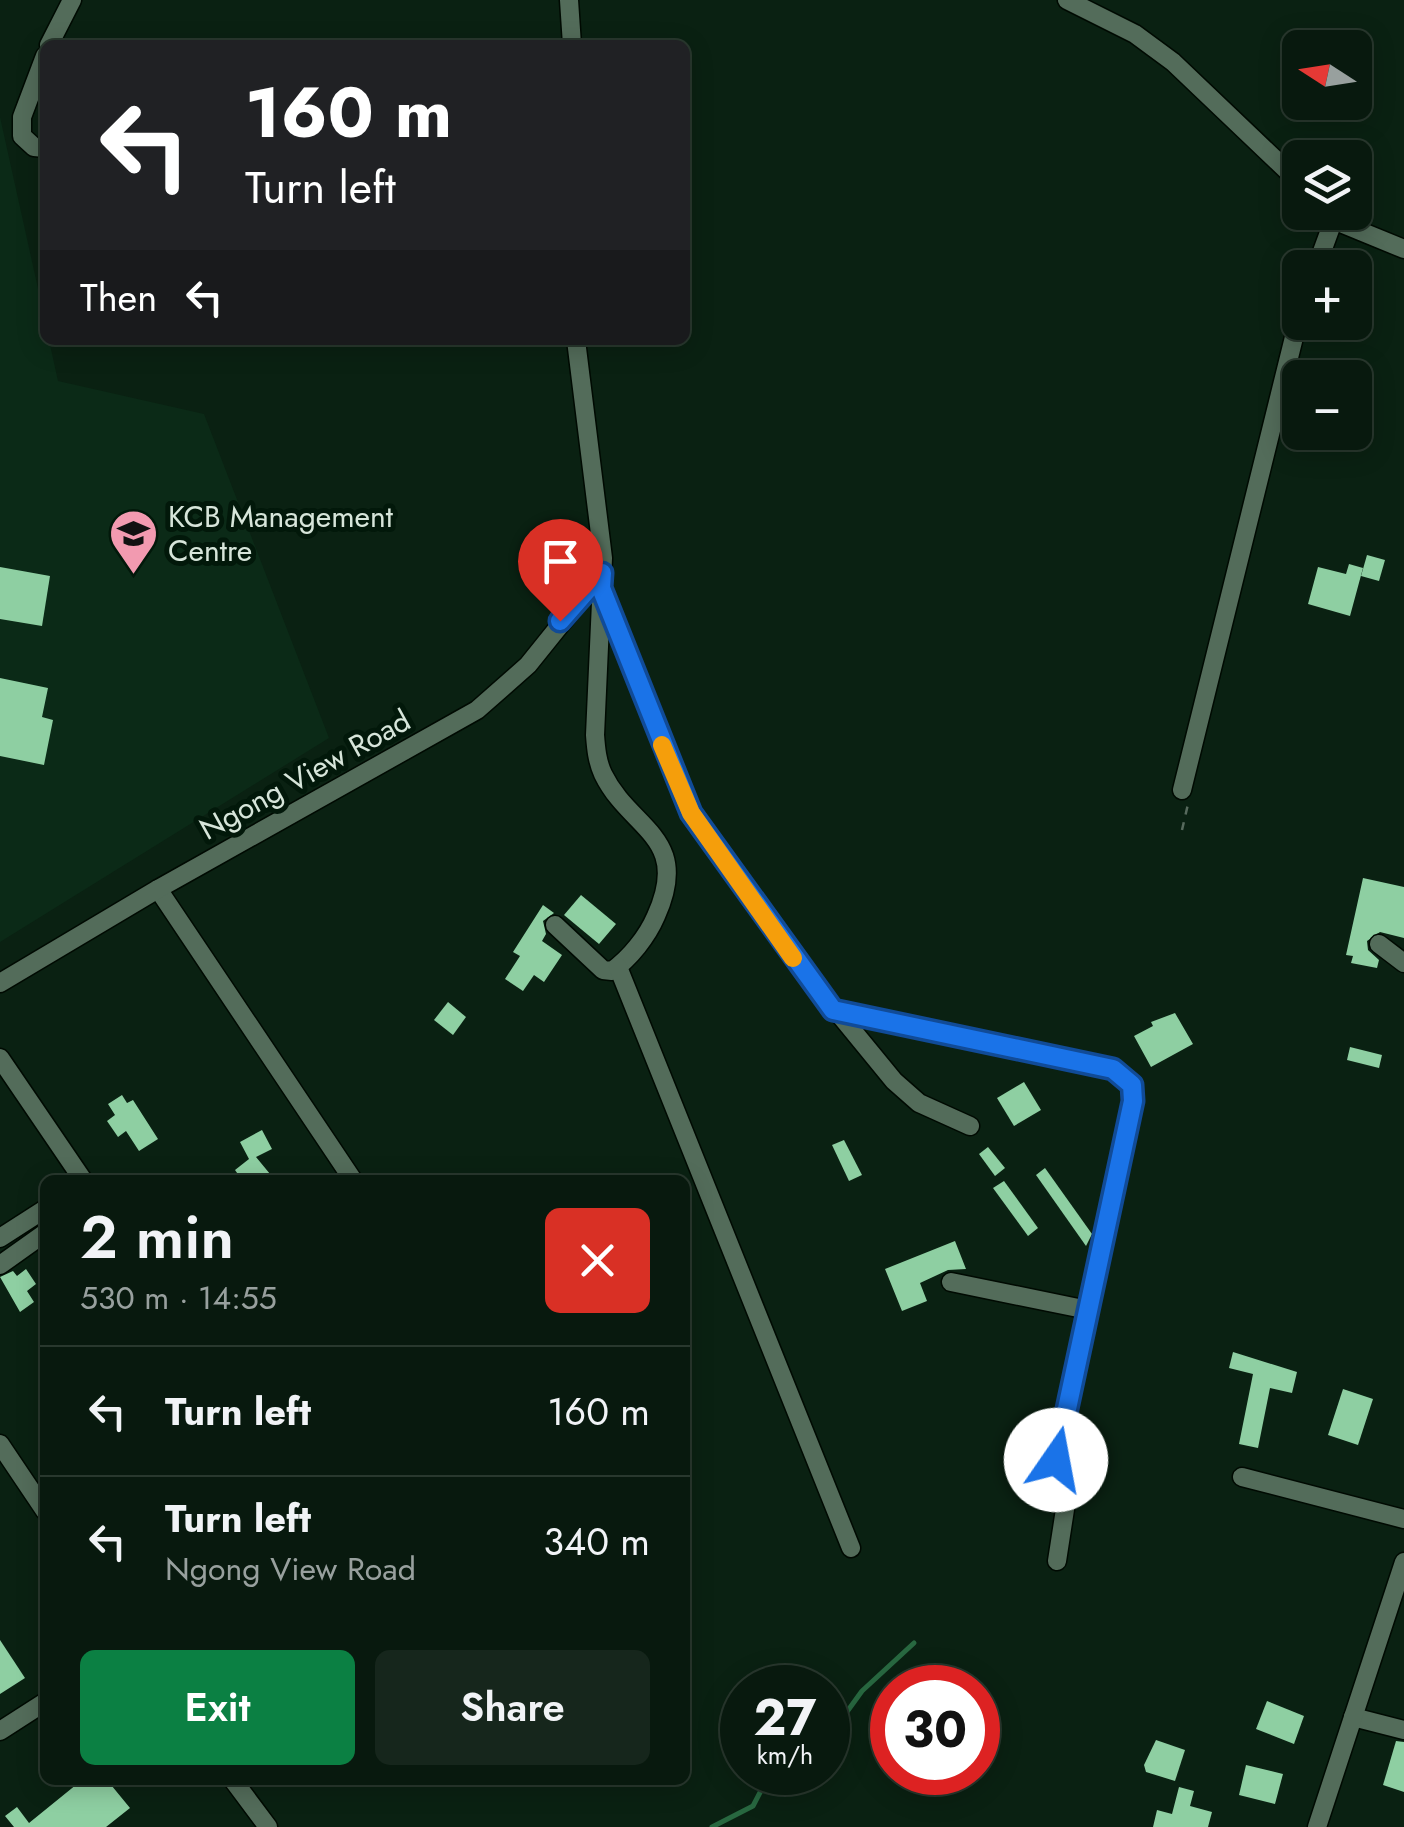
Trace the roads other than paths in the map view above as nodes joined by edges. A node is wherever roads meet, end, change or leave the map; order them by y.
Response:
1 (72, 0) edge
2 (568, 0) edge
3 (1066, 0) edge
4 (52, 40) edge
5 (572, 40) edge
6 (40, 69) edge
7 (40, 148) edge
8 (1282, 165) edge
9 (1358, 230) edge
10 (1404, 249) edge
11 (1293, 340) edge
12 (577, 345) edge
13 (602, 580) junction
14 (1182, 790) dead end
15 (158, 889) junction
16 (555, 926) dead end
17 (1379, 944) dead end
18 (1404, 963) edge
19 (618, 967) junction
20 (0, 984) edge
21 (833, 1010) junction
22 (0, 1058) edge
23 (970, 1126) dead end
24 (80, 1175) edge
25 (351, 1175) edge
26 (40, 1212) edge
27 (40, 1237) edge
28 (0, 1238) edge
29 (0, 1265) edge
30 (952, 1282) dead end
31 (1088, 1310) junction
32 (0, 1444) edge
33 (1242, 1477) dead end
34 (40, 1504) edge
35 (1404, 1519) edge
36 (851, 1548) dead end
37 (1056, 1561) dead end
38 (1404, 1562) edge
39 (40, 1705) edge
40 (1353, 1717) junction
41 (1404, 1730) edge
42 (0, 1731) edge
43 (237, 1785) edge
44 (268, 1827) edge
45 (1318, 1827) edge

1 - 4 street
2 - 5 street
3 - 8 street
6 - 7 street
9 - 10 street
11 - 14 street
12 - 13 street
13 - 15 street, Ngong View Road
13 - 19 street
13 - 21 street
15 - 20 street, Ngong View Road
15 - 25 street
16 - 19 street
17 - 18 street
19 - 36 street
21 - 23 street
21 - 31 street
22 - 24 street
26 - 28 street
27 - 29 street
30 - 31 street
31 - 37 street
32 - 34 street
33 - 35 street
38 - 40 street
39 - 42 street
40 - 41 street
40 - 45 street
43 - 44 street

